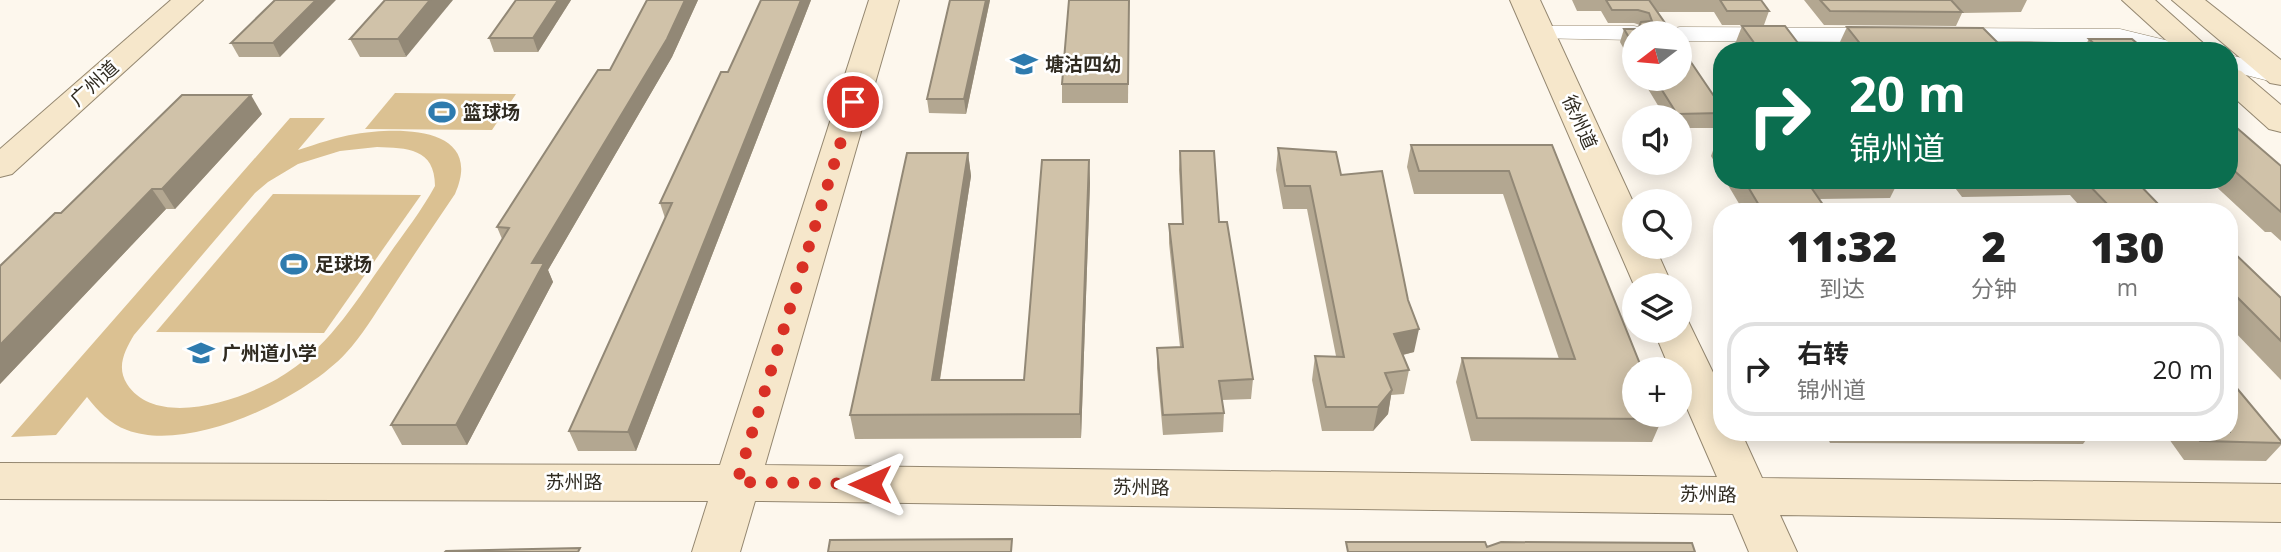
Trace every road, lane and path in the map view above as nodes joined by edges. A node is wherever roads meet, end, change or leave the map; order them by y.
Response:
1 (158, 0) edge
2 (188, 0) edge
3 (884, 0) edge
4 (1525, 0) edge
5 (2137, 0) edge
6 (2187, 0) edge
7 (1540, 33) junction
8 (1622, 33) edge
9 (1692, 34) edge
10 (2144, 42) edge
11 (2186, 42) edge
12 (2238, 65) edge
13 (2281, 76) edge
14 (2238, 85) edge
15 (2281, 122) edge
16 (0, 135) edge
17 (0, 167) edge
18 (1622, 216) edge
19 (1679, 343) edge
20 (1713, 419) edge
21 (1723, 441) edge
22 (0, 481) edge
23 (737, 482) junction
24 (1747, 495) junction
25 (2281, 503) edge
26 (716, 552) edge
27 (1773, 552) edge

1 - 16 street, 广州道
2 - 17 street, 广州道
3 - 23 street
4 - 7 street, 徐州道
5 - 11 street
6 - 13 street
7 - 8 street
7 - 18 street, 徐州道
9 - 10 street
12 - 13 street
14 - 15 street
19 - 20 street
21 - 24 street
22 - 23 street, 苏州路
23 - 24 street, 苏州路
23 - 26 street
24 - 25 street, 苏州路
24 - 27 street

